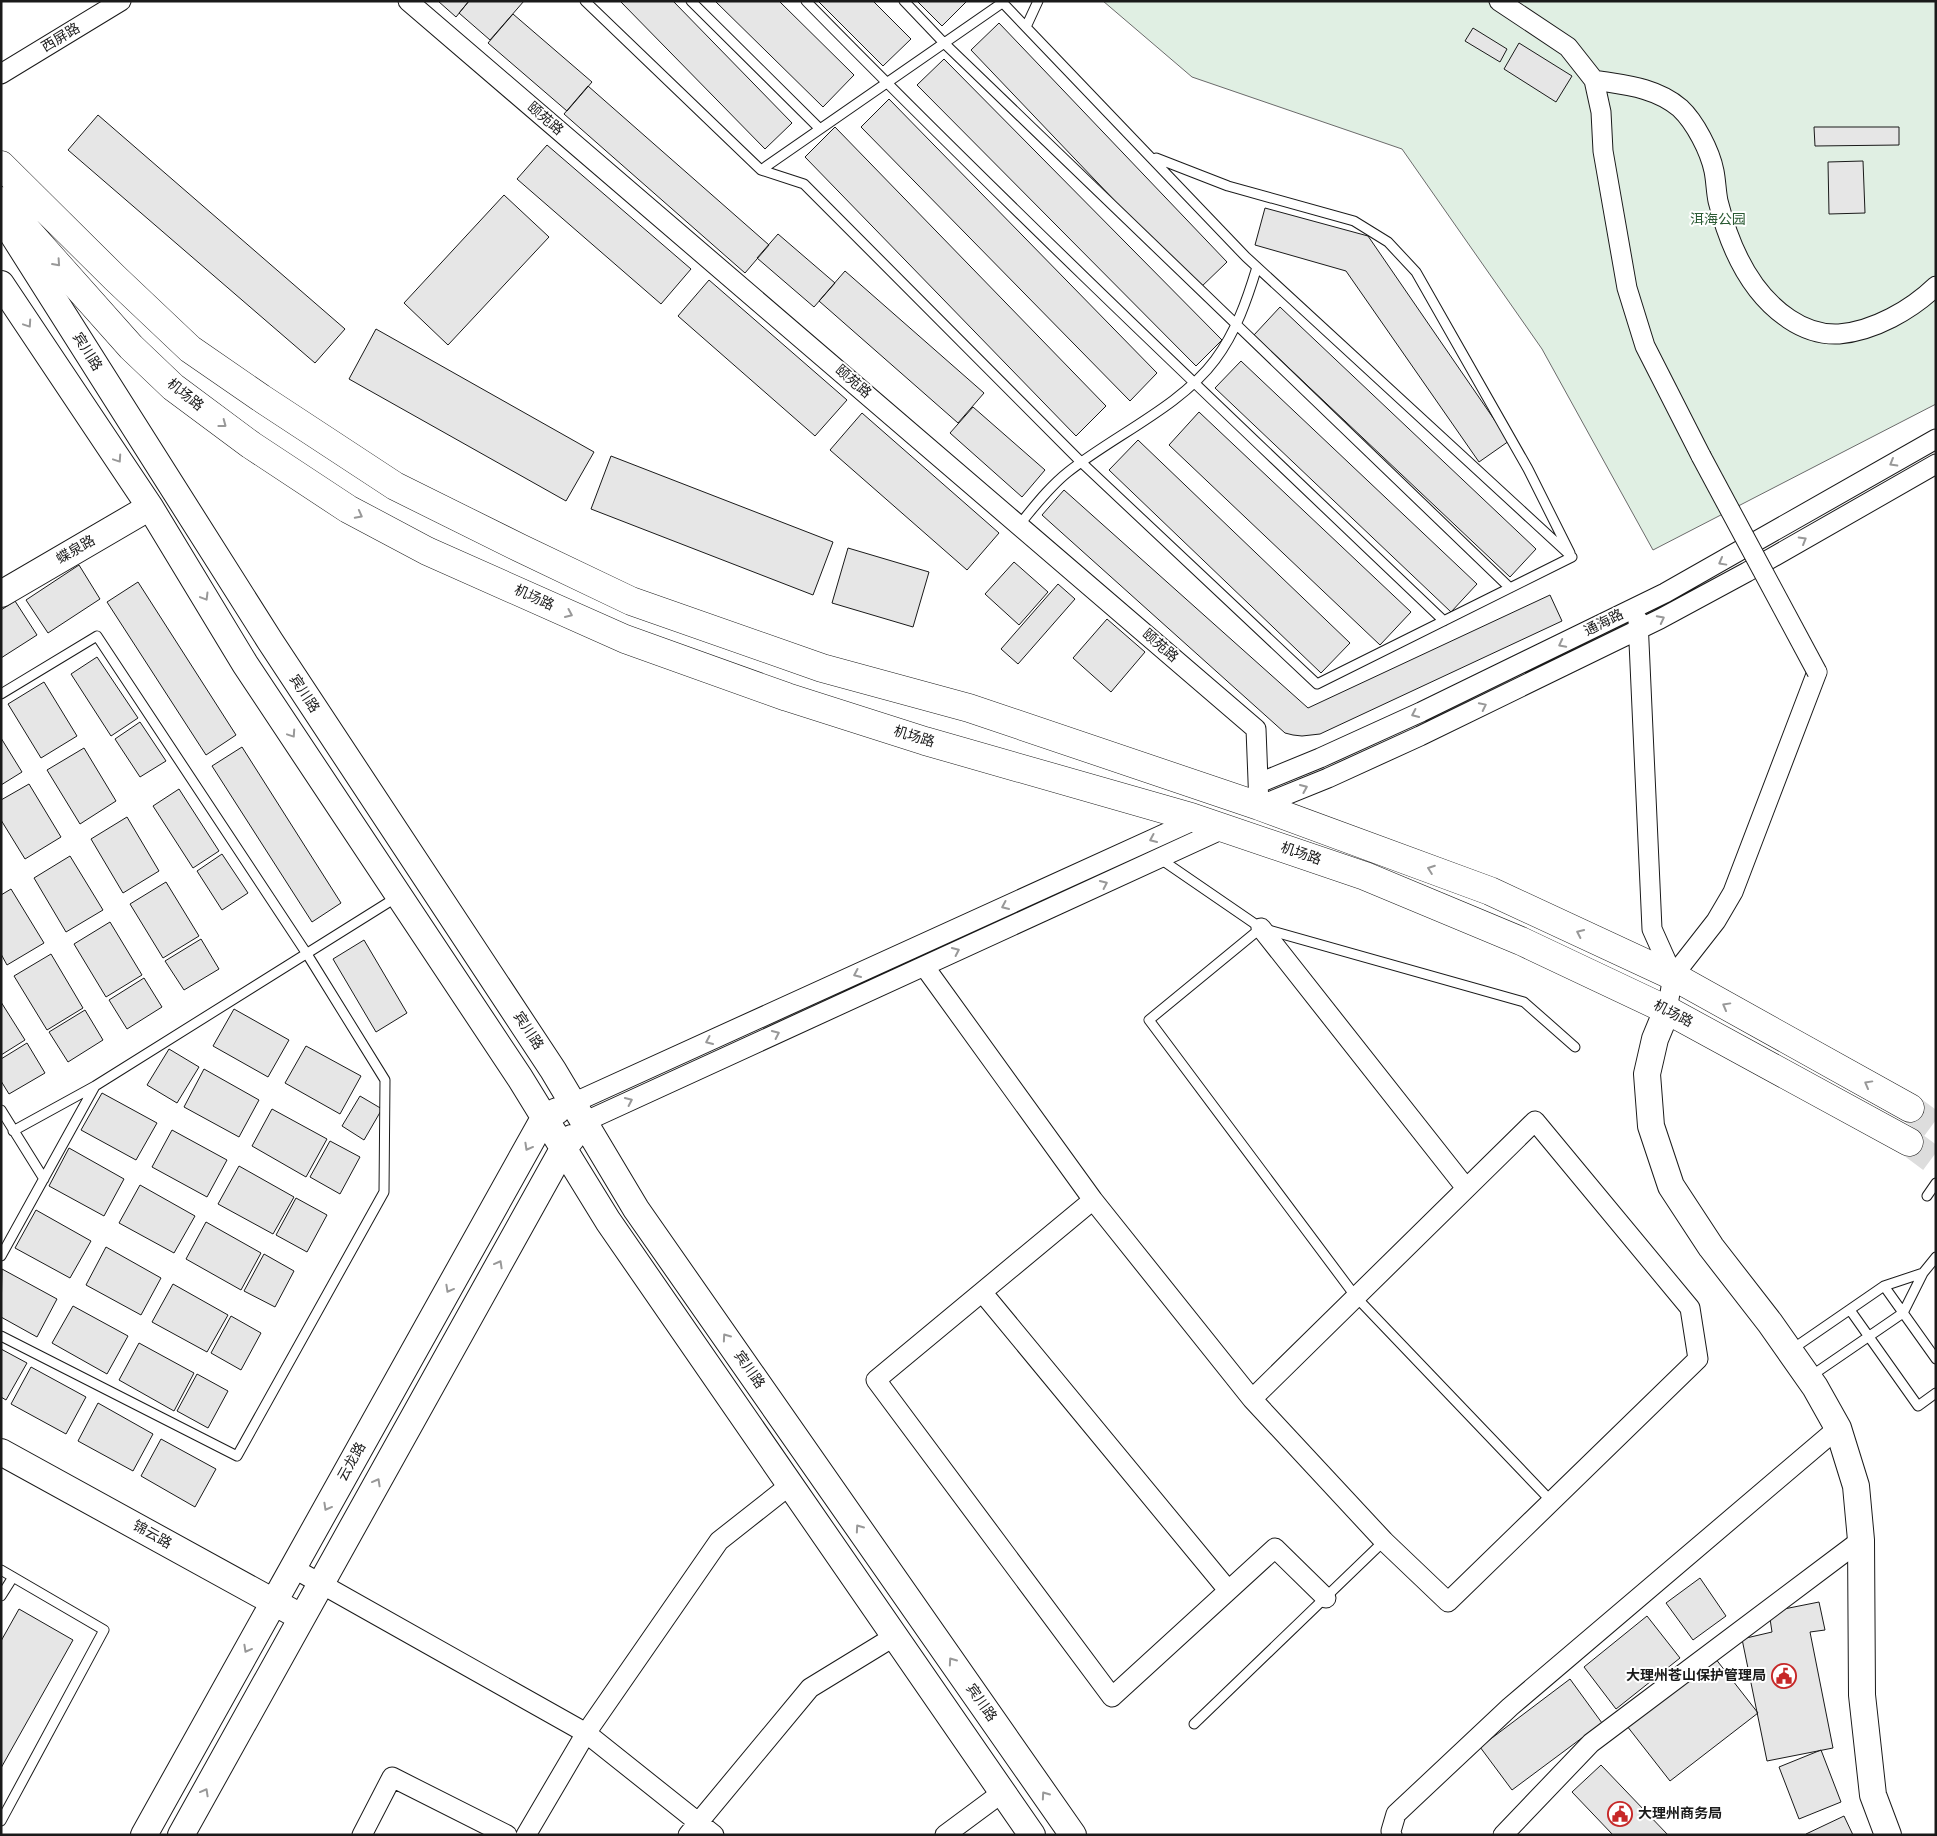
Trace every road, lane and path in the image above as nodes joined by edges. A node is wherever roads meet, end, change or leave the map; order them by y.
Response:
1 (121, 1) edge
2 (408, 1) edge
3 (585, 1) edge
4 (691, 1) edge
5 (806, 1) edge
6 (904, 1) edge
7 (1038, 1) edge
8 (1499, 1) edge
9 (1002, 2) edge
10 (1026, 27) junction
11 (944, 43) junction
12 (1, 74) edge
13 (1594, 80) junction
14 (886, 83) junction
15 (820, 129) junction
16 (1152, 157) junction
17 (1, 164) edge
18 (761, 170) junction
19 (1, 201) edge
20 (1, 216) edge
21 (1258, 267) junction
22 (1, 284) edge
23 (1936, 286) edge
24 (1237, 324) junction
25 (1194, 383) junction
26 (1936, 439) edge
27 (1081, 462) junction
28 (1936, 464) edge
29 (150, 507) junction
30 (1019, 525) junction
31 (1572, 558) junction
32 (1510, 588) junction
33 (1, 594) edge
34 (1637, 606) junction
35 (1444, 621) junction
36 (1638, 630) junction
37 (1, 694) edge
38 (1259, 794) junction
39 (1197, 819) junction
40 (1225, 828) junction
41 (1159, 858) junction
42 (399, 896) junction
43 (1261, 928) junction
44 (307, 954) junction
45 (924, 966) junction
46 (1673, 976) junction
47 (1667, 1010) junction
48 (1575, 1047) dead end
49 (95, 1086) junction
50 (1910, 1108) tunnel mouth
51 (1, 1110) edge
52 (579, 1112) junction
53 (544, 1118) junction
54 (13, 1131) junction
55 (1908, 1142) tunnel mouth
56 (564, 1149) junction
57 (44, 1179) junction
58 (1936, 1183) edge
59 (1466, 1188) junction
60 (1927, 1196) dead end
61 (1093, 1200) junction
62 (1, 1256) edge
63 (1936, 1257) edge
64 (1924, 1273) junction
65 (1884, 1286) junction
66 (982, 1292) junction
67 (1356, 1297) junction
68 (1850, 1310) junction
69 (1903, 1313) junction
70 (1, 1336) edge
71 (1868, 1336) junction
72 (1790, 1351) junction
73 (1936, 1360) edge
74 (1808, 1378) junction
75 (1936, 1393) edge
76 (1252, 1399) junction
77 (1838, 1428) junction
78 (1, 1452) edge
79 (790, 1485) junction
80 (1552, 1502) junction
81 (1861, 1540) junction
82 (1384, 1542) junction
83 (293, 1568) junction
84 (1, 1570) edge
85 (12, 1576) junction
86 (321, 1584) junction
87 (1228, 1590) junction
88 (1, 1596) edge
89 (1326, 1598) junction
90 (274, 1602) junction
91 (302, 1617) junction
92 (894, 1636) junction
93 (1194, 1724) dead end
94 (586, 1733) junction
95 (1003, 1792) junction
96 (1, 1821) edge
97 (694, 1829) edge
98 (144, 1835) edge
99 (181, 1835) edge
100 (362, 1835) edge
101 (507, 1835) edge
102 (526, 1835) edge
103 (714, 1835) edge
104 (945, 1835) edge
105 (1032, 1835) edge
106 (1073, 1835) edge
107 (1392, 1835) edge
108 (1503, 1835) edge
109 (1888, 1835) edge

1 - 12 street, 西屏路
2 - 30 street, 颐苑路
3 - 18 lane
4 - 15 lane
5 - 14 lane
6 - 11 lane
7 - 10 lane
8 - 13 street
9 - 10 lane
9 - 11 lane
10 - 16 lane
11 - 14 lane
11 - 24 lane
13 - 23 street
13 - 46 street, bridge
14 - 15 lane
14 - 25 lane
15 - 18 lane
16 - 21 lane
16 - 31 lane
17 - 38 main road
18 - 27 lane
19 -> 39 main road, 机场路
20 - 52 main road, 宾川路
21 - 24 lane
21 - 31 lane
22 -> 29 main road
24 - 25 lane
24 - 32 lane
25 - 27 lane
25 - 35 lane
26 -> 34 street, 通海路
27 - 30 lane
27 - 35 lane
36 -> 28 street, 通海路
29 - 33 main road, 蝶泉路
29 -> 42 main road
30 - 38 street, 颐苑路
31 - 32 lane
32 - 35 lane
34 - 36 street
34 -> 38 street, 通海路
38 -> 36 street, 通海路
36 - 46 street
37 - 44 lane
46 -> 38 main road
39 - 40 main road, 机场路
39 -> 52 street
40 - 41 street
40 - 47 main road, 机场路
41 - 43 lane
45 -> 41 street
42 - 44 lane
42 - 53 main road
43 - 48 lane
43 - 59 street
43 - 67 lane
44 - 49 lane
44 - 70 lane
52 -> 45 street
45 - 61 street
46 - 47 street
50 -> 46 main road
47 - 55 main road, 机场路
47 - 72 main road
49 - 54 lane
49 - 57 lane
51 - 54 lane
52 - 53 main road
52 - 56 main road
106 -> 52 main road, 宾川路
53 - 56 main road
53 -> 83 main road, 云龙路
54 - 57 lane
56 - 79 main road
86 -> 56 main road
57 - 62 lane
58 - 60 lane
59 - 67 street
59 - 80 street
61 - 66 street
61 - 76 street
63 - 64 lane
64 - 65 lane
64 - 69 lane
65 - 68 lane
65 - 69 lane
66 - 87 street
66 - 87 street
67 - 76 street
67 - 80 lane
68 - 71 lane
68 - 72 lane
69 - 71 lane
69 - 73 lane
71 - 74 lane
71 - 75 lane
72 - 74 main road
74 - 77 main road
76 - 82 street
77 - 81 main road
77 - 107 street
78 - 90 main road, 锦云路
79 - 92 main road
79 - 94 street
80 - 82 street
81 - 108 street
81 - 109 main road
82 - 89 lane
83 - 86 street
83 - 90 main road, 云龙路
84 - 85 lane
85 - 88 lane
85 - 96 lane
86 - 91 main road
86 - 94 street
87 - 89 street
89 - 93 lane
90 - 91 main road, 锦云路
90 -> 98 main road, 云龙路
99 -> 91 main road
92 - 95 main road
92 - 97 street
94 - 97 street
94 - 102 street
95 - 104 street
95 - 105 main road
97 - 103 street
100 - 101 street

